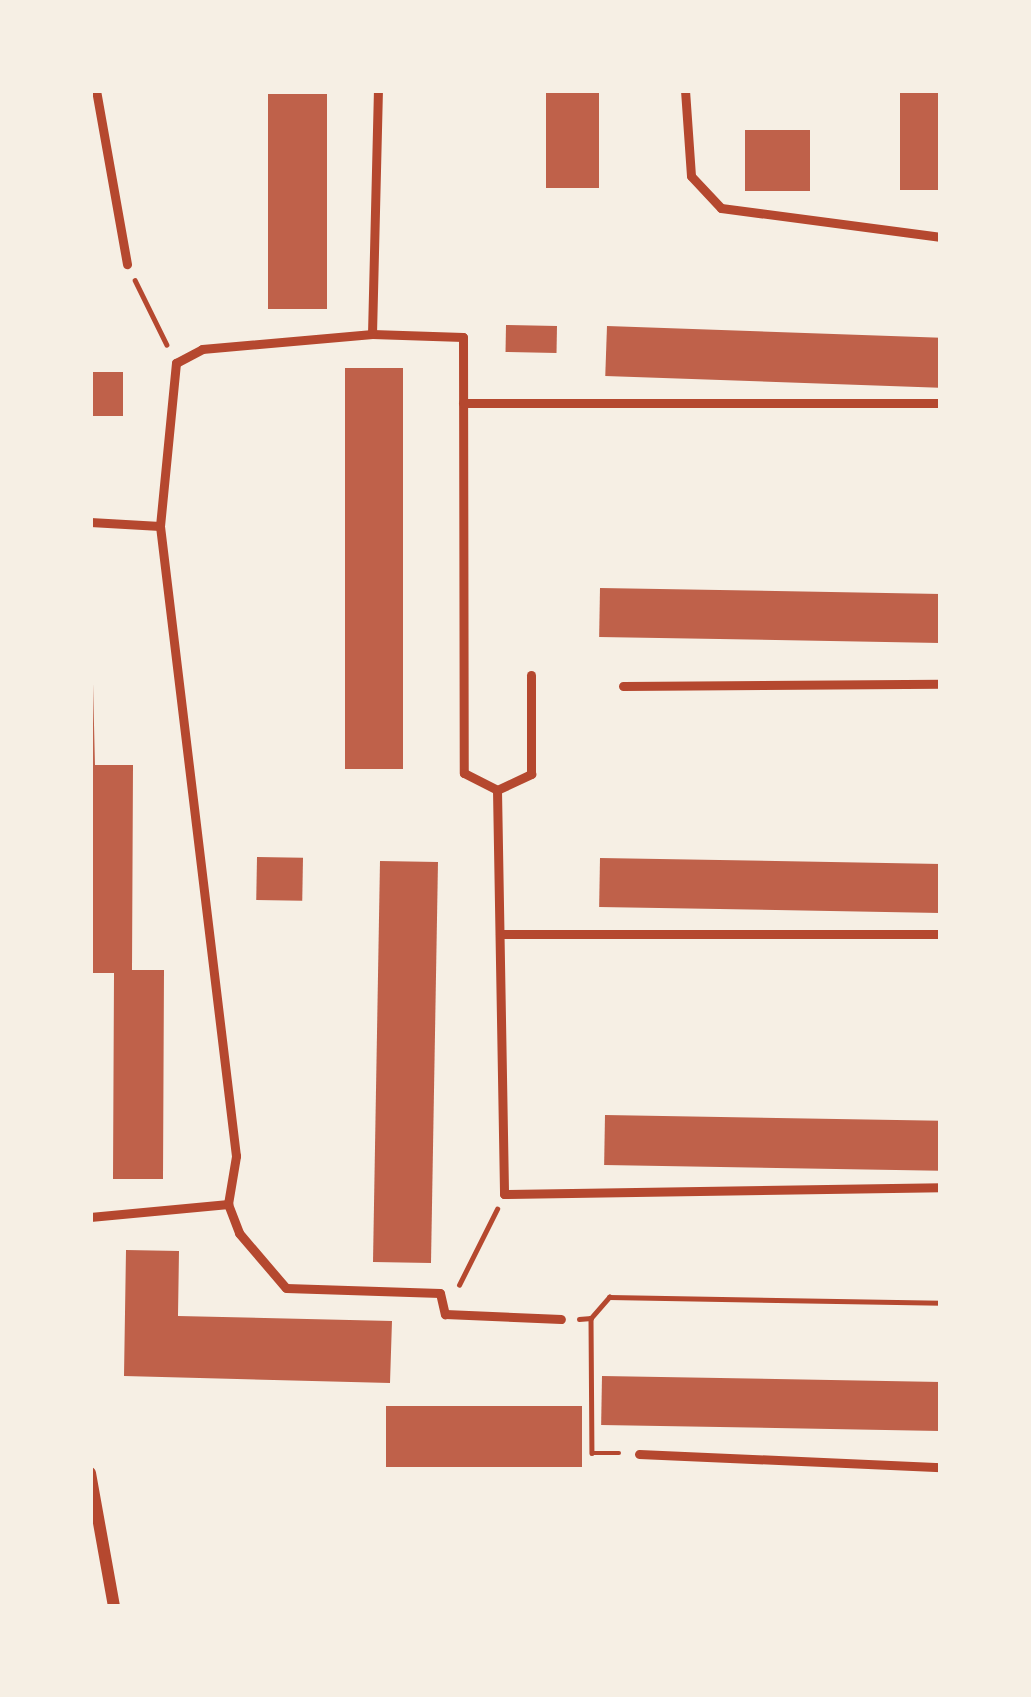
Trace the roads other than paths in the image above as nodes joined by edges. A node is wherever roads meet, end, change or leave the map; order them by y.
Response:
1 (96, 90) edge
2 (378, 90) edge
3 (685, 90) edge
4 (941, 237) edge
5 (127, 264) road end
6 (372, 334) junction
7 (941, 403) edge
8 (463, 404) junction
9 (90, 522) edge
10 (160, 526) junction
11 (531, 675) dead end
12 (941, 684) edge
13 (623, 686) dead end
14 (497, 790) junction
15 (500, 934) junction
16 (941, 934) edge
17 (941, 1187) edge
18 (228, 1204) junction
19 (90, 1217) edge
20 (561, 1319) road end
21 (639, 1454) road end
22 (941, 1467) edge
23 (90, 1473) edge
24 (114, 1607) edge

1 - 5 lane
2 - 6 lane
3 - 4 lane
6 - 8 lane
6 - 10 lane
7 - 8 lane
8 - 14 lane
9 - 10 lane
10 - 18 lane
11 - 14 lane
12 - 13 lane
14 - 15 lane
15 - 16 lane
15 - 17 lane
18 - 19 lane
18 - 20 lane
21 - 22 lane
23 - 24 street

